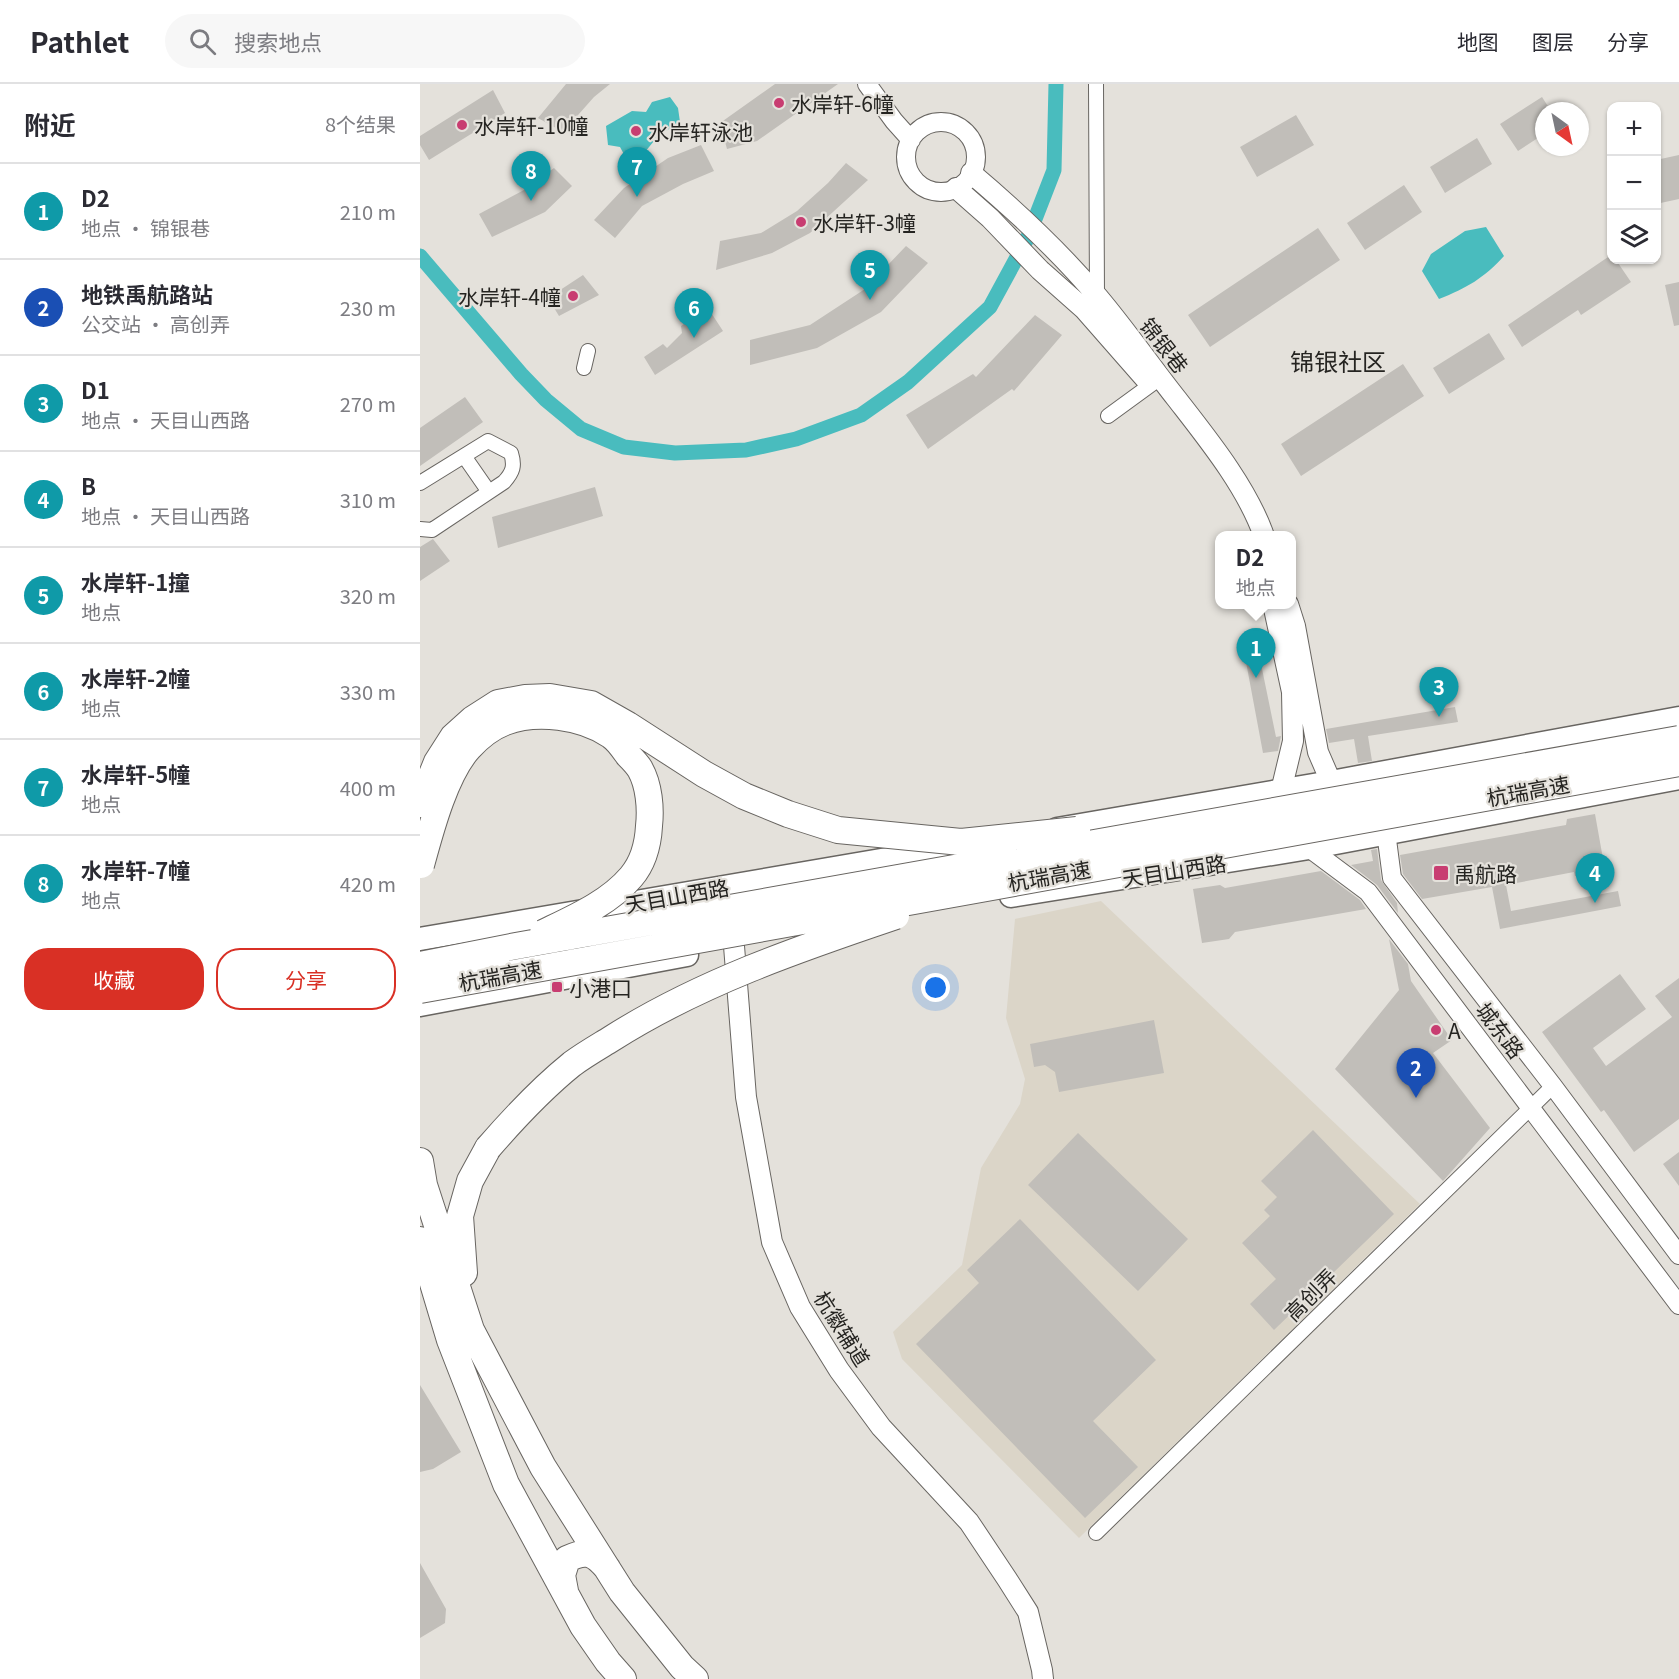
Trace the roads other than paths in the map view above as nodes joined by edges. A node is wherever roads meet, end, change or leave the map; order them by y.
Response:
1 (867, 84) edge
2 (1096, 84) edge
3 (911, 140) junction
4 (971, 173) junction
5 (956, 188) junction
6 (1091, 303) junction
7 (588, 351) dead end
8 (584, 368) dead end
9 (1155, 381) junction
10 (1108, 416) dead end
11 (464, 456) junction
12 (420, 483) edge
13 (489, 492) junction
14 (420, 530) edge
15 (1257, 531) edge
16 (1274, 609) edge
17 (1290, 609) edge
18 (1679, 718) edge
19 (1679, 739) edge
20 (1679, 763) edge
21 (1679, 778) edge
22 (1331, 782) junction
23 (1281, 800) junction
24 (420, 804) edge
25 (1386, 832) junction
26 (1309, 848) junction
27 (420, 871) edge
28 (986, 886) junction
29 (420, 939) edge
30 (516, 946) junction
31 (734, 946) junction
32 (420, 965) edge
33 (420, 990) edge
34 (420, 1005) edge
35 (1553, 1086) junction
36 (1532, 1107) junction
37 (422, 1173) edge
38 (420, 1240) edge
39 (1679, 1255) edge
40 (420, 1287) edge
41 (1679, 1305) edge
42 (461, 1335) junction
43 (1096, 1533) dead end
44 (607, 1568) junction
45 (565, 1592) junction
46 (623, 1679) edge
47 (695, 1679) edge
48 (1043, 1679) edge

1 - 3 street
2 - 6 street
3 - 4 street
3 - 5 street
4 - 5 street
4 - 6 main road, 锦银巷
5 - 6 main road, 锦银巷
6 - 9 main road, 锦银巷
7 - 8 street
9 - 10 street
9 - 15 main road, 锦银巷
11 - 12 street
11 - 13 street
11 - 13 street
13 - 14 street
16 - 23 main road
17 - 22 main road
18 - 22 highway, 天目山西路
19 - 23 highway, 杭瑞高速, bridge
20 - 28 highway, 杭瑞高速, bridge
21 - 25 highway, 天目山西路
22 - 23 highway, 天目山西路
22 - 25 street
23 - 24 highway, bridge
23 - 26 street, 城东路
23 - 29 highway, 天目山西路
23 - 30 highway, 杭瑞高速, bridge
25 - 26 highway, 天目山西路
25 - 35 street, 城东路
26 - 31 highway, 天目山西路
26 - 36 street, 城东路
27 - 30 highway, bridge
28 - 33 highway, 杭瑞高速, bridge
28 - 42 highway, bridge
30 - 32 highway, 杭瑞高速, bridge
31 - 34 highway, 天目山西路
31 - 48 main road, 杭徽辅道
35 - 36 street, 高创弄
35 - 39 street, 城东路
36 - 41 street, 城东路
36 - 43 street, 高创弄
37 - 42 highway
38 - 42 highway
40 - 42 highway
42 - 44 highway
42 - 45 highway
44 - 45 highway
44 - 47 highway
45 - 46 highway

